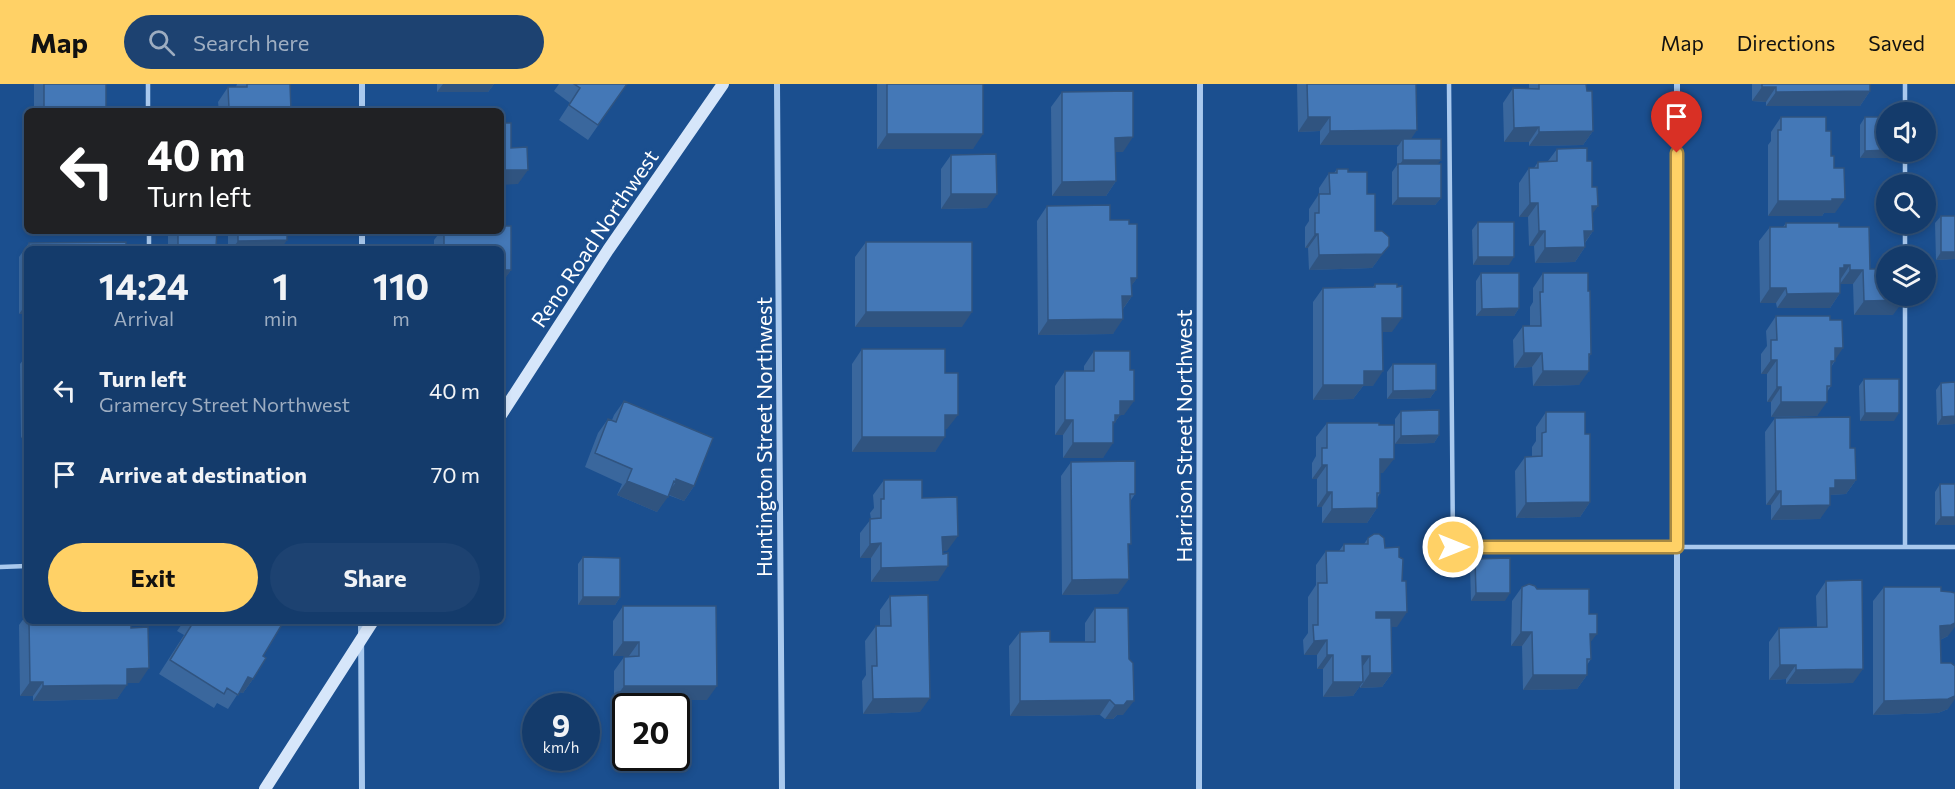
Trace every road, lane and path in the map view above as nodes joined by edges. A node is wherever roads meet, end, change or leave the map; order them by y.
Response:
1 (148, 84) edge
2 (362, 84) edge
3 (723, 84) edge
4 (777, 84) edge
5 (1200, 84) edge
6 (1449, 84) edge
7 (1677, 84) edge
8 (1905, 84) edge
9 (1905, 102) edge
10 (148, 108) edge
11 (362, 108) edge
12 (1905, 306) edge
13 (504, 410) edge
14 (1677, 547) junction
15 (1905, 547) junction
16 (1955, 547) edge
17 (24, 566) edge
18 (0, 567) edge
19 (361, 624) edge
20 (371, 624) edge
21 (361, 642) junction
22 (265, 789) edge
23 (362, 789) edge
24 (782, 789) edge
25 (1199, 789) edge
26 (1677, 789) edge

1 - 10 lane
2 - 11 street
3 - 13 main road, Reno Road Northwest
4 - 24 street, Huntington Street Northwest
5 - 25 street, Harrison Street Northwest
6 - 14 lane
7 - 14 street
8 - 9 lane
12 - 15 lane
14 - 15 lane
14 - 26 street
15 - 16 lane
17 - 18 lane
19 - 21 street
20 - 21 main road
21 - 22 main road
21 - 23 street

